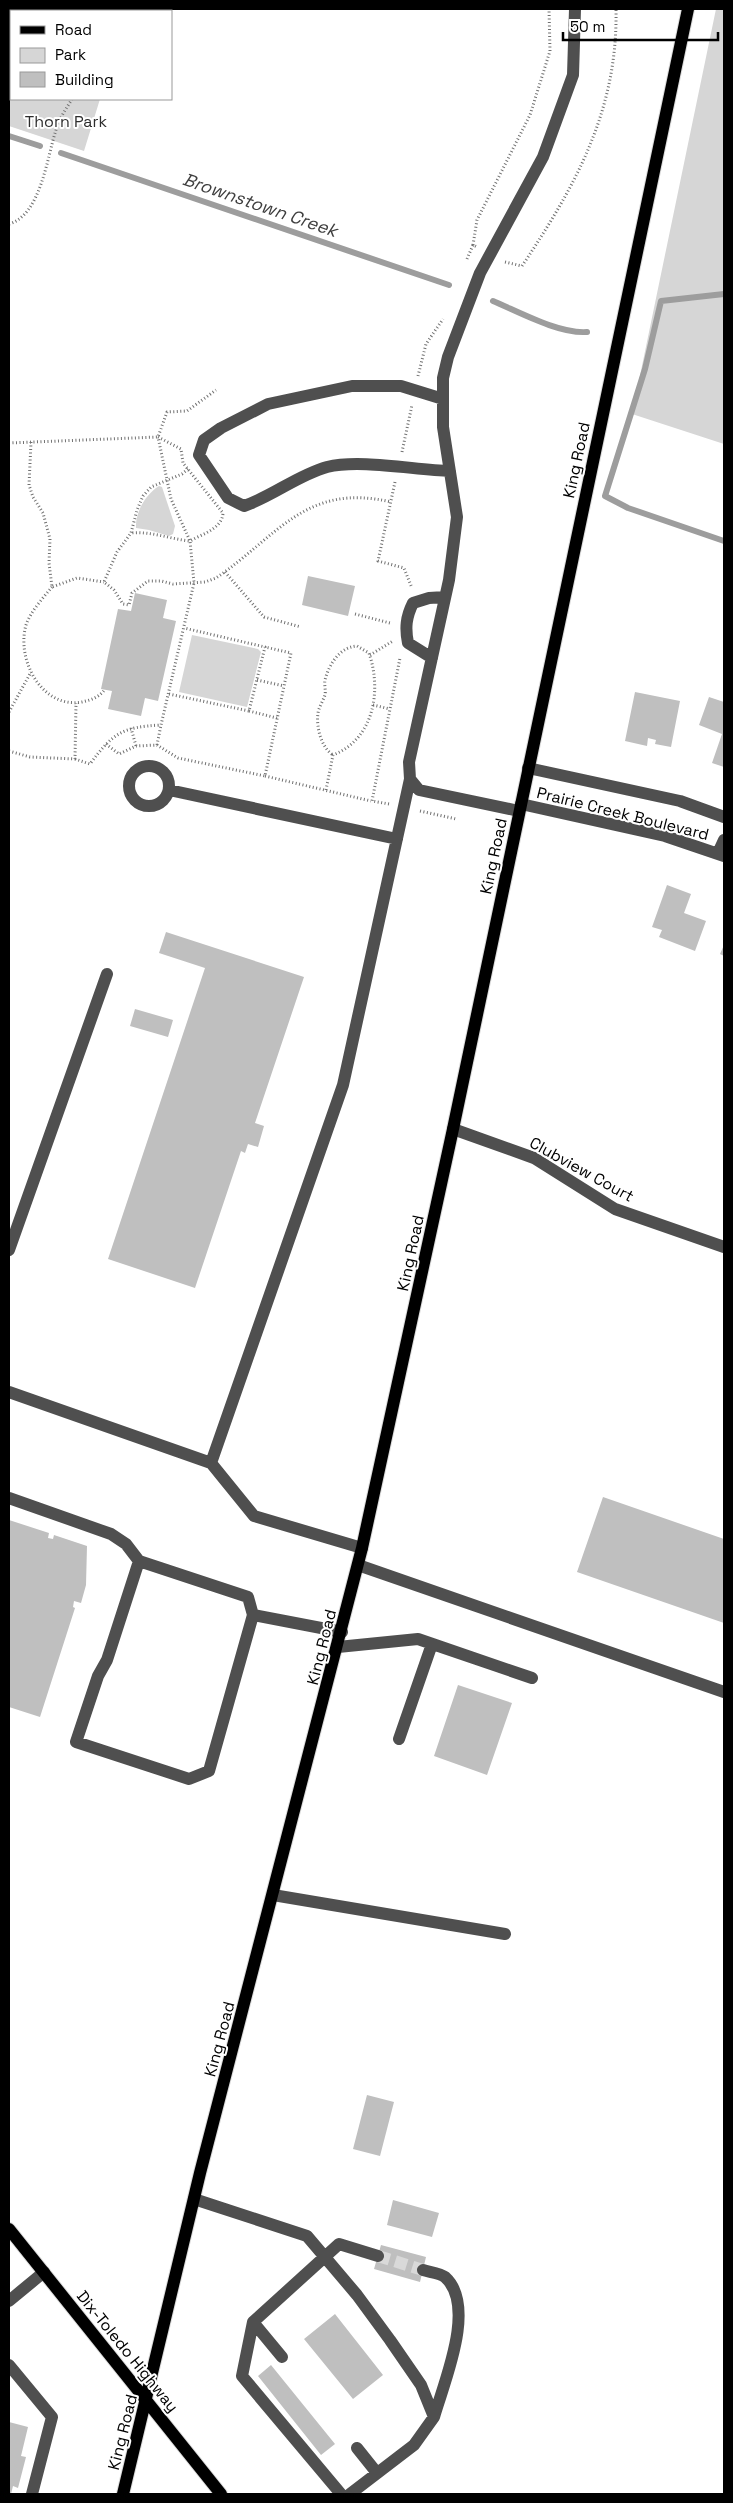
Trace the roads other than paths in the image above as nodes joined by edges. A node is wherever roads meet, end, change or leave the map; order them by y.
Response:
1 (576, 9) edge
2 (688, 9) edge
3 (442, 398) junction
4 (450, 471) junction
5 (445, 597) junction
6 (432, 658) junction
7 (528, 768) junction
8 (410, 779) junction
9 (169, 790) dead end
10 (520, 808) junction
11 (724, 817) edge
12 (397, 839) junction
13 (724, 840) edge
14 (721, 854) edge
15 (108, 974) dead end
16 (453, 1129) junction
17 (724, 1247) edge
18 (9, 1250) edge
19 (9, 1392) edge
20 (211, 1462) junction
21 (9, 1498) edge
22 (362, 1548) junction
23 (139, 1561) junction
24 (358, 1565) junction
25 (253, 1615) junction
26 (342, 1632) junction
27 (432, 1644) junction
28 (338, 1647) junction
29 (532, 1678) dead end
30 (724, 1692) edge
31 (399, 1739) dead end
32 (273, 1895) junction
33 (505, 1934) dead end
34 (194, 2199) junction
35 (9, 2229) edge
36 (378, 2256) tunnel mouth
37 (324, 2257) junction
38 (423, 2270) tunnel mouth
39 (44, 2272) junction
40 (9, 2301) edge
41 (253, 2322) junction
42 (282, 2357) dead end
43 (9, 2365) edge
44 (147, 2401) junction
45 (434, 2417) junction
46 (356, 2448) dead end
47 (377, 2473) junction
48 (32, 2494) edge
49 (123, 2494) edge
50 (221, 2494) edge
51 (341, 2494) edge
52 (350, 2494) edge

1 - 3 street
2 - 7 main road, King Road
3 - 4 street
3 - 4 street
4 - 5 street
5 - 6 street
5 - 6 street
6 - 8 street
7 - 10 main road, King Road
7 - 11 street, Prairie Creek Boulevard
8 - 10 street, Prairie Creek Boulevard
8 - 12 street
9 - 12 street
10 - 14 street, Prairie Creek Boulevard
10 - 16 main road, King Road
12 - 20 street
13 - 14 street, Prairie Creek Boulevard
15 - 18 street
16 - 17 street, Clubview Court
16 - 22 main road, King Road
19 - 20 street
20 - 22 street
21 - 23 street
22 - 24 main road, King Road
23 - 25 street
23 - 25 street
24 - 26 main road, King Road
24 - 30 street
25 - 26 street
26 - 28 main road, King Road
27 - 28 street
27 - 29 street
27 - 31 street
28 - 32 main road, King Road
32 - 33 street
32 - 34 main road, King Road
34 - 37 street
34 - 44 main road, King Road
35 - 39 main road, Dix-Toledo Highway
36 - 37 street
37 - 41 street
37 - 45 street
38 - 45 street
39 - 40 street
39 - 44 main road, Dix-Toledo Highway
41 - 42 street
41 - 51 street
43 - 48 street
44 - 49 main road, King Road
44 - 50 main road, Dix-Toledo Highway
45 - 47 street
46 - 47 street
47 - 52 street

